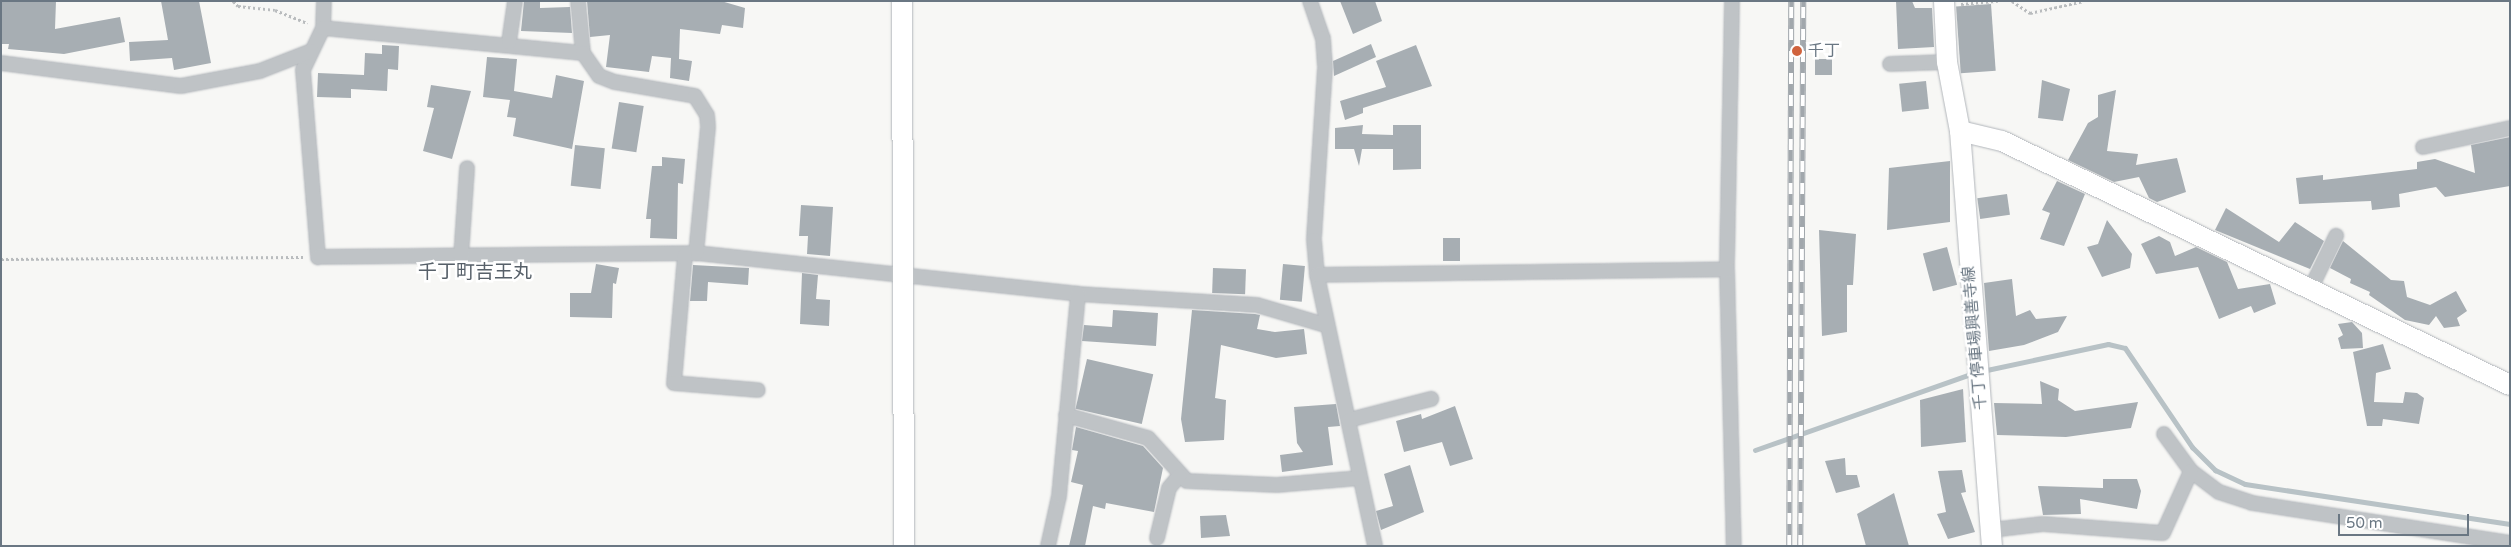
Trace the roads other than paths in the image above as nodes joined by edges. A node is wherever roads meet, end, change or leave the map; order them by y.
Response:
1 (324, 1) edge
2 (515, 1) edge
3 (578, 1) edge
4 (902, 1) edge
5 (1310, 1) edge
6 (1732, 1) edge
7 (1944, 3) edge
8 (323, 28) junction
9 (509, 42) junction
10 (311, 51) junction
11 (583, 53) junction
12 (1947, 62) junction
13 (1, 63) edge
14 (1890, 64) dead end
15 (2510, 128) edge
16 (1960, 131) junction
17 (2423, 147) dead end
18 (467, 168) dead end
19 (2336, 236) dead end
20 (690, 254) junction
21 (461, 256) junction
22 (1727, 269) junction
23 (1317, 275) junction
24 (900, 277) junction
25 (2311, 288) junction
26 (1078, 294) junction
27 (1325, 325) junction
28 (2510, 385) edge
29 (758, 390) dead end
30 (1431, 399) dead end
31 (1066, 415) junction
32 (1349, 420) junction
33 (2164, 434) dead end
34 (2191, 472) junction
35 (1179, 476) junction
36 (1360, 478) junction
37 (1157, 538) dead end
38 (1990, 541) edge
39 (2510, 543) edge
40 (904, 546) edge
41 (1048, 546) edge
42 (1375, 546) edge
43 (1734, 546) edge

1 - 8 street
2 - 9 street
3 - 11 street
4 - 24 street
5 - 23 street
6 - 22 street
7 - 12 street, 千丁停車場興善寺線
8 - 9 street
8 - 10 street
9 - 11 street
10 - 13 street
10 - 21 street
11 - 20 street
12 - 14 street
12 - 16 street, 千丁停車場興善寺線
15 - 17 street
16 - 25 street
16 - 38 street, 千丁停車場興善寺線
18 - 21 street
19 - 25 street
20 - 21 street
20 - 24 street
20 - 29 street
22 - 23 street
22 - 43 street
23 - 27 street
24 - 26 street
24 - 40 street
25 - 28 street
26 - 27 street
26 - 31 street
27 - 32 street
30 - 32 street
31 - 35 street
31 - 41 street
32 - 36 street
33 - 34 street
34 - 38 street
34 - 39 street
35 - 36 street
35 - 37 street
36 - 42 street

